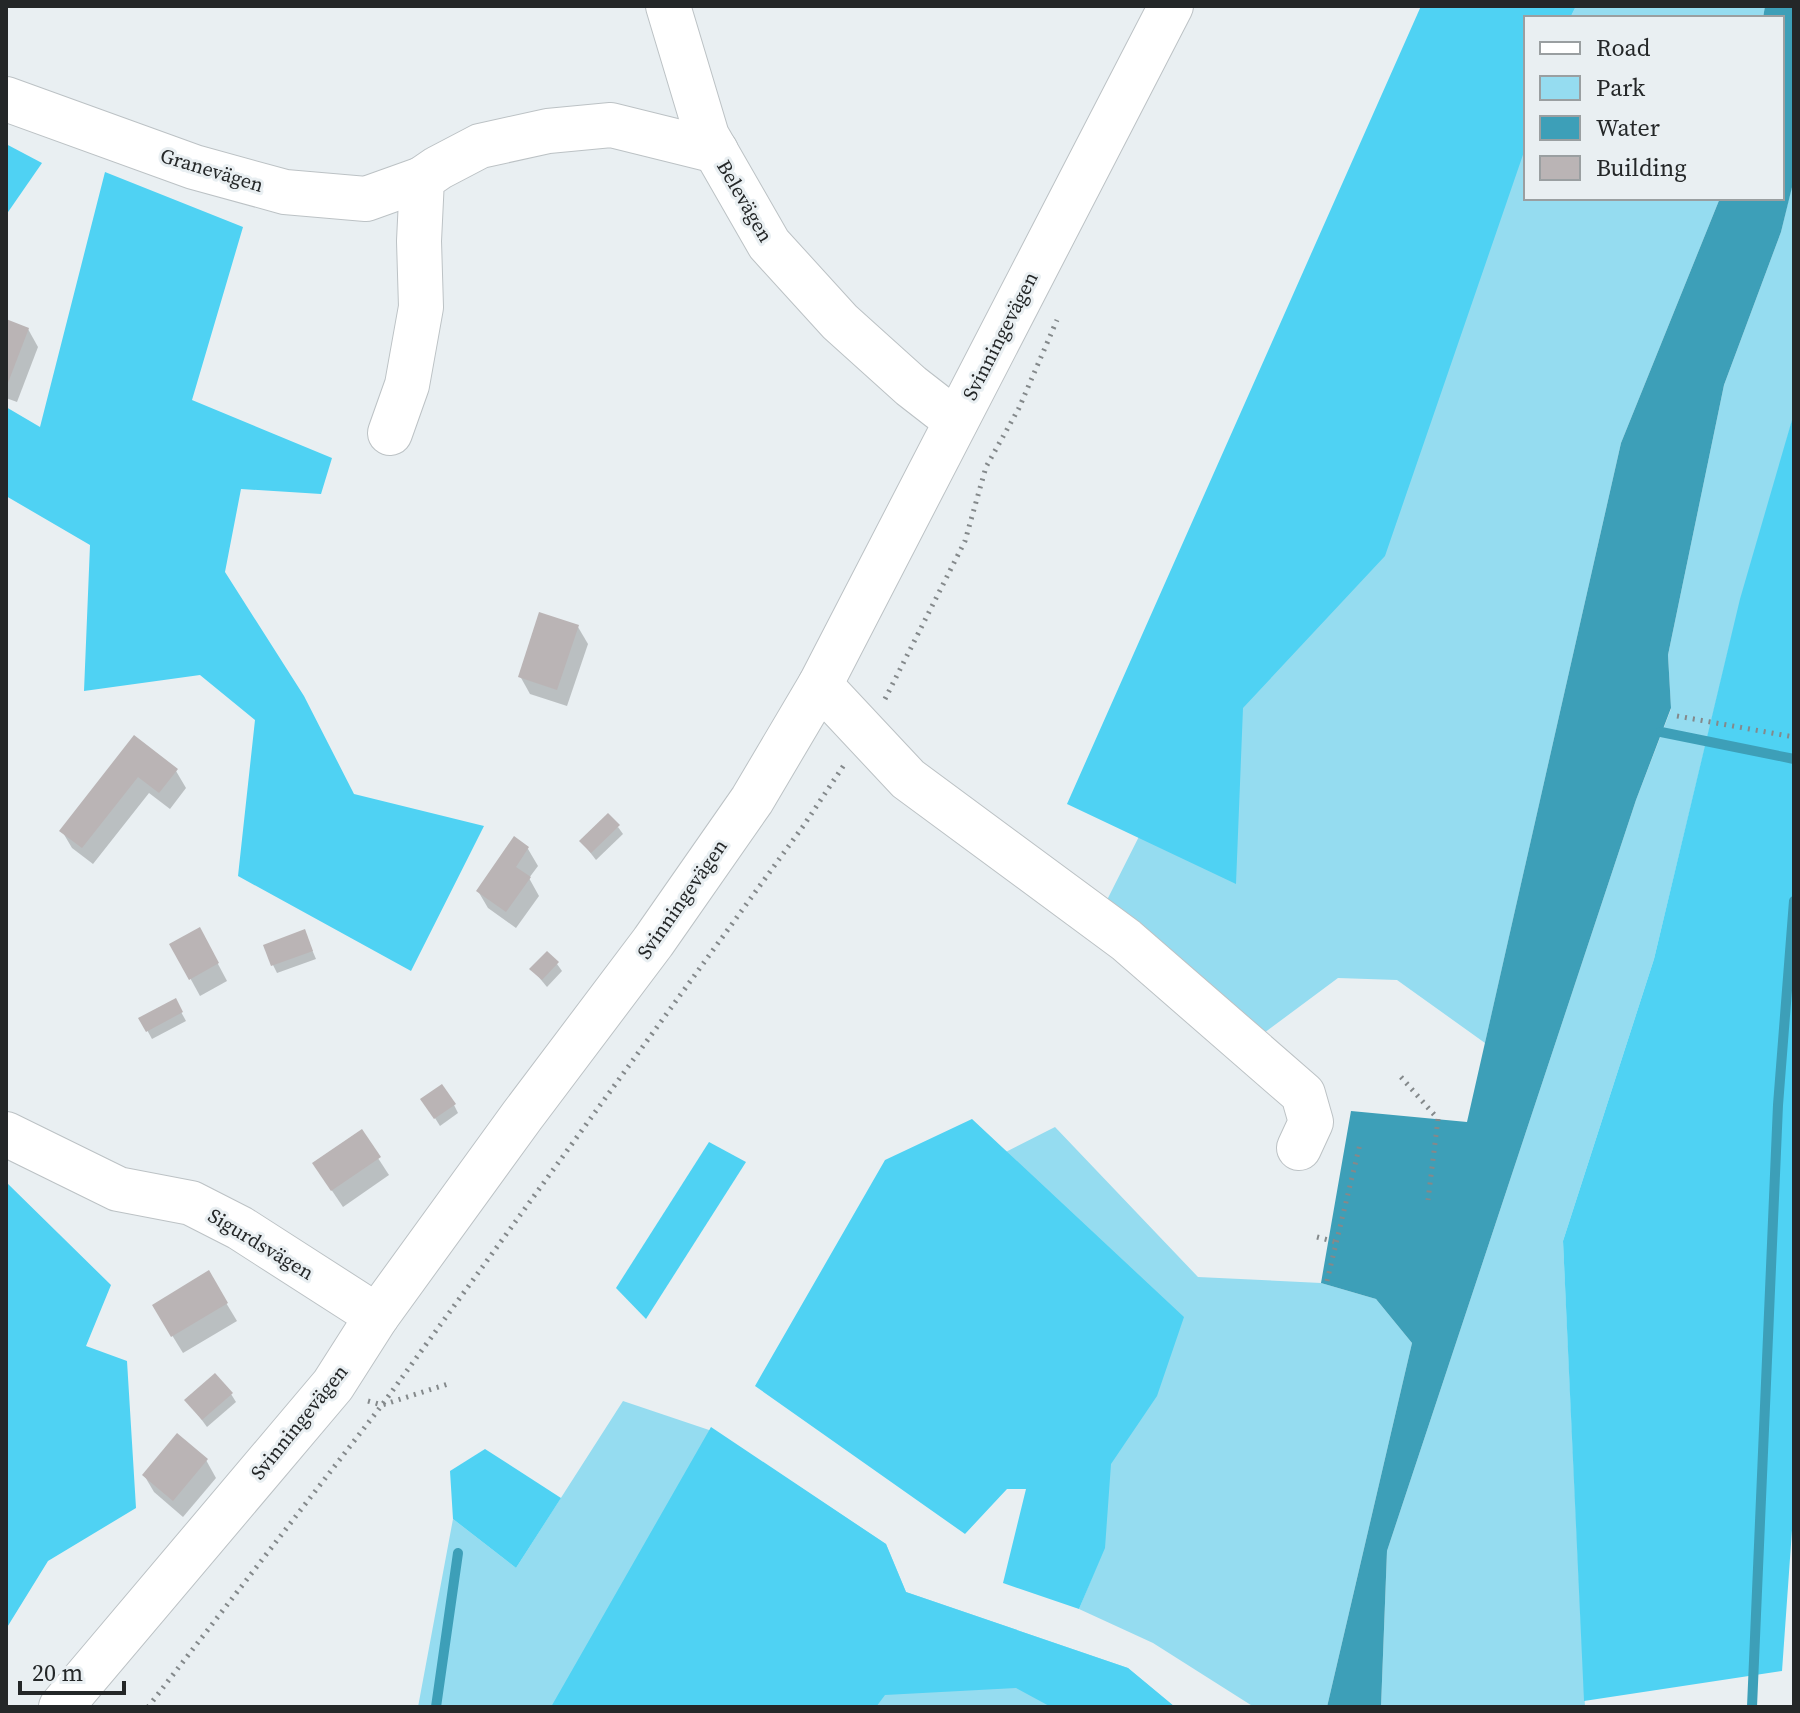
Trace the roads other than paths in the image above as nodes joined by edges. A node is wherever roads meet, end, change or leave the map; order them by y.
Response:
1 (668, 6) edge
2 (1171, 6) edge
3 (6, 99) edge
4 (716, 151) junction
5 (422, 179) junction
6 (956, 421) junction
7 (390, 433) dead end
8 (820, 685) junction
9 (6, 1134) edge
10 (1299, 1148) dead end
11 (377, 1316) junction
12 (61, 1707) edge

1 - 4 street, Belevägen
2 - 6 street, Svinningevägen
3 - 5 street, Granevägen
4 - 5 street, Granevägen
4 - 6 street, Belevägen
5 - 7 street
6 - 8 street, Svinningevägen
8 - 10 street
8 - 11 street, Svinningevägen
9 - 11 street, Sigurdsvägen
11 - 12 street, Svinningevägen

